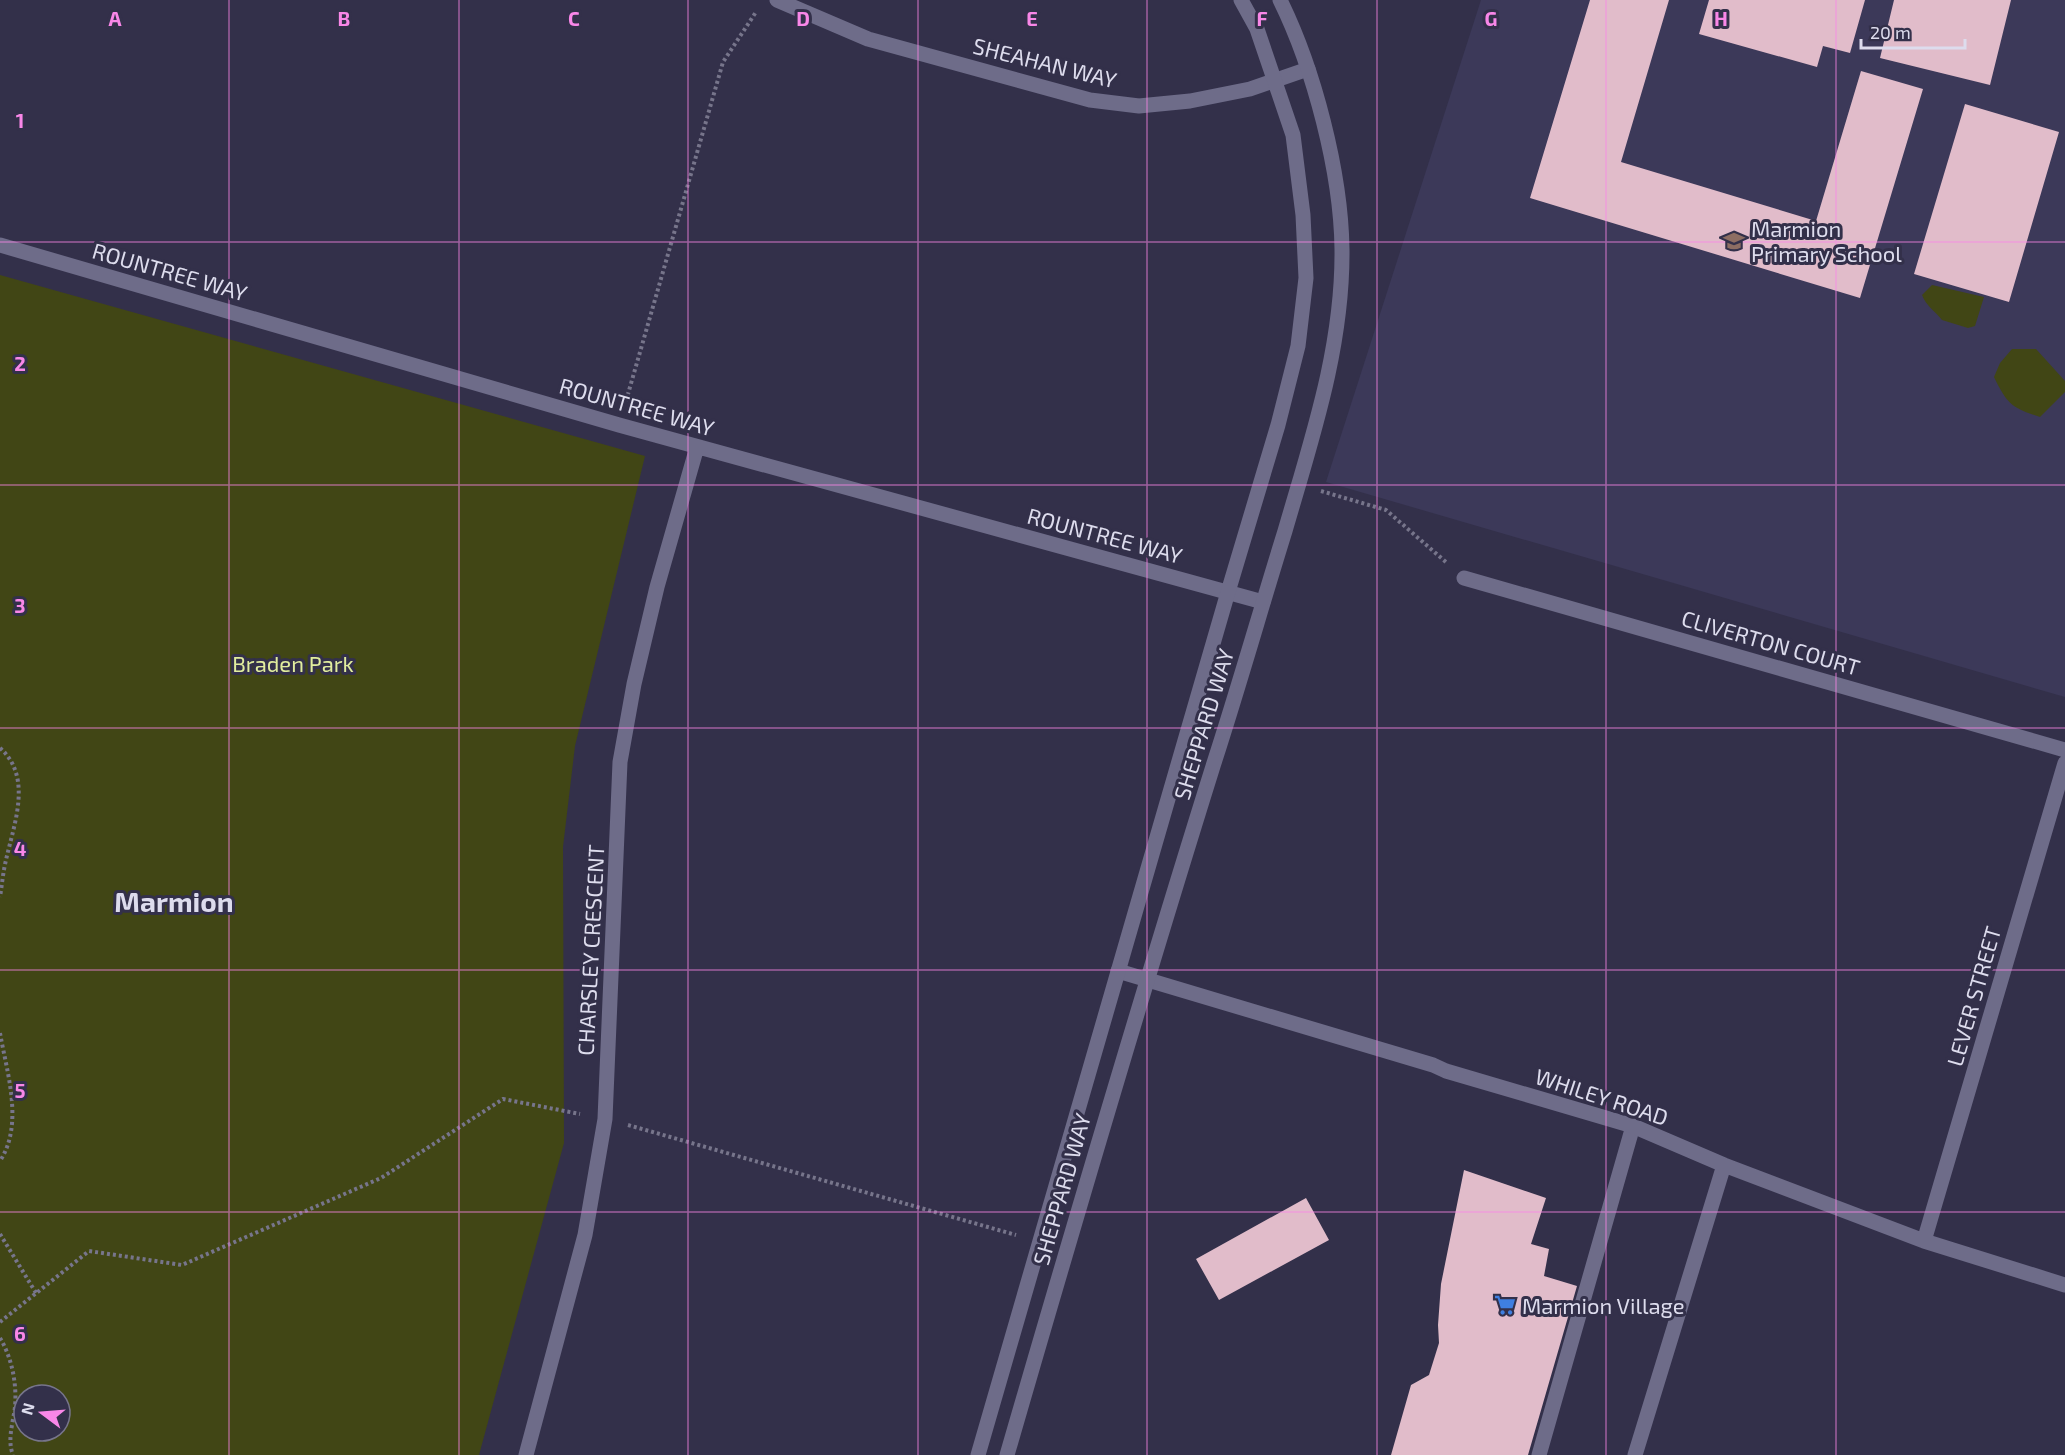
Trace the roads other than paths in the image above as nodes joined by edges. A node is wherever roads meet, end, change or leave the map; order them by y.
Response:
1 (777, 0) edge
2 (1241, 0) edge
3 (1280, 0) edge
4 (1308, 69) junction
5 (1276, 80) junction
6 (0, 245) edge
7 (697, 447) junction
8 (1464, 578) road end
9 (1228, 592) junction
10 (1263, 602) junction
11 (2065, 750) edge
12 (2065, 763) edge
13 (1118, 970) junction
14 (1146, 979) junction
15 (1633, 1126) junction
16 (1724, 1166) junction
17 (1924, 1241) junction
18 (2065, 1285) edge
19 (526, 1455) edge
20 (978, 1455) edge
21 (1007, 1455) edge
22 (1539, 1455) edge
23 (1635, 1455) edge

1 - 5 street, SHEAHAN WAY
2 - 5 street, SHEPPARD WAY
3 - 4 street, SHEPPARD WAY
4 - 5 street, SHEAHAN WAY
4 - 10 street, SHEPPARD WAY
5 - 9 street, SHEPPARD WAY
6 - 7 street, ROUNTREE WAY
7 - 9 street, ROUNTREE WAY
7 - 19 street, CHARSLEY CRESCENT
8 - 11 street, CLIVERTON COURT
9 - 10 street, ROUNTREE WAY
9 - 13 street, SHEPPARD WAY
10 - 14 street, SHEPPARD WAY
12 - 17 street, LEVER STREET
13 - 14 street, WHILEY ROAD
13 - 20 street, SHEPPARD WAY
14 - 15 street, WHILEY ROAD
14 - 21 street, SHEPPARD WAY
15 - 16 street, WHILEY ROAD
15 - 22 street
16 - 17 street, WHILEY ROAD
16 - 23 street
17 - 18 street, WHILEY ROAD

